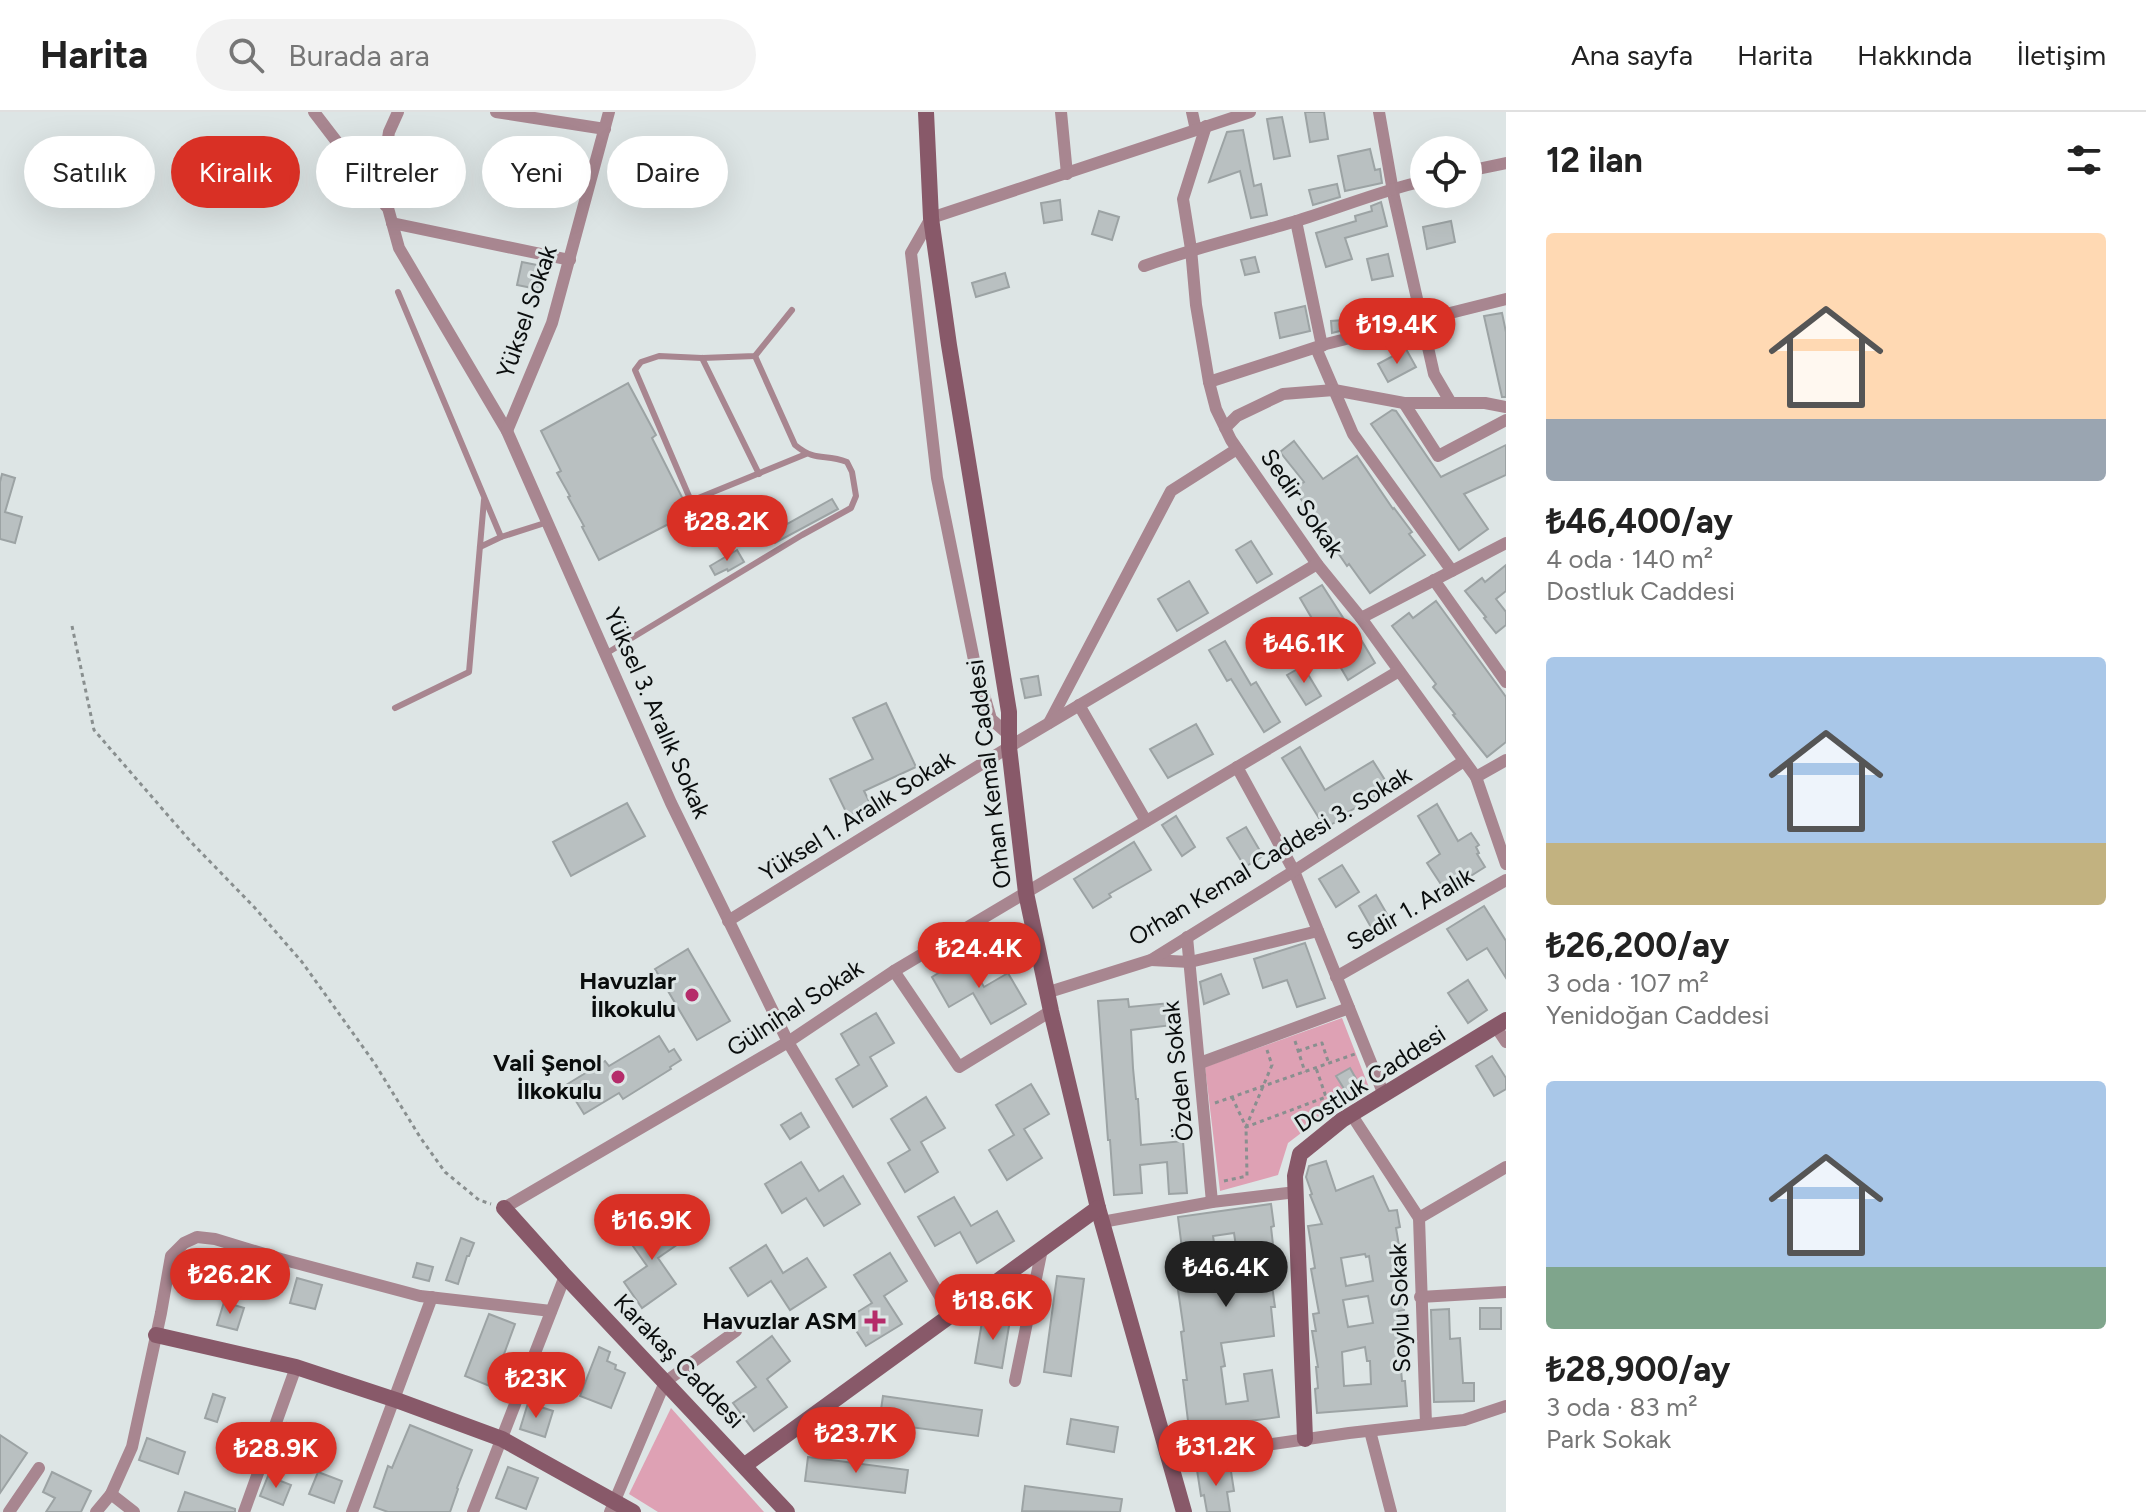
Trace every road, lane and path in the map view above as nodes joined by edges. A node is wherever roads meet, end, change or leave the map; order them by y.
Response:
1 (314, 112) edge
2 (398, 112) edge
3 (496, 112) edge
4 (609, 112) edge
5 (926, 112) edge
6 (1061, 112) edge
7 (1192, 112) edge
8 (1250, 112) edge
9 (1379, 112) edge
10 (1201, 128) junction
11 (605, 129) junction
12 (332, 136) edge
13 (388, 136) edge
14 (1506, 163) edge
15 (1482, 168) edge
16 (1067, 174) junction
17 (1410, 184) edge
18 (1393, 188) junction
19 (388, 208) edge
20 (931, 218) junction
21 (1296, 221) junction
22 (392, 223) junction
23 (1191, 249) junction
24 (570, 260) junction
25 (1144, 266) dead end
26 (398, 292) dead end
27 (1506, 299) edge
28 (792, 310) dead end
29 (1421, 320) junction
30 (1319, 347) junction
31 (755, 356) junction
32 (702, 358) junction
33 (1209, 382) junction
34 (1334, 390) junction
35 (1404, 403) junction
36 (1451, 403) junction
37 (1506, 407) edge
38 (1506, 420) edge
39 (1225, 428) junction
40 (507, 431) junction
41 (1237, 449) junction
42 (806, 454) junction
43 (759, 474) junction
44 (484, 497) junction
45 (548, 522) junction
46 (501, 537) junction
47 (1506, 543) edge
48 (480, 547) junction
49 (1317, 564) junction
50 (1452, 571) junction
51 (1434, 580) junction
52 (1361, 618) junction
53 (72, 626) dead end
54 (607, 653) junction
55 (1399, 671) junction
56 (1506, 682) edge
57 (1079, 705) junction
58 (395, 708) dead end
59 (1048, 724) junction
60 (1009, 741) junction
61 (1506, 760) edge
62 (1464, 761) junction
63 (1237, 767) junction
64 (1476, 777) junction
65 (1146, 821) junction
66 (1506, 864) edge
67 (1294, 871) junction
68 (1506, 880) edge
69 (1026, 893) junction
70 (728, 921) junction
71 (1318, 931) junction
72 (1187, 937) junction
73 (1151, 960) junction
74 (1190, 962) junction
75 (894, 971) junction
76 (1336, 977) junction
77 (1049, 992) junction
78 (1349, 1008) junction
79 (1051, 1011) junction
80 (1501, 1024) edge
81 (1295, 1041) dead end
82 (788, 1042) junction
83 (1506, 1042) edge
84 (1267, 1050) dead end
85 (1366, 1050) junction
86 (1298, 1051) junction
87 (1200, 1063) junction
88 (1329, 1063) junction
89 (1316, 1067) junction
90 (1305, 1072) junction
91 (1263, 1086) junction
92 (1384, 1095) junction
93 (1232, 1097) junction
94 (1204, 1107) junction
95 (1351, 1114) junction
96 (1246, 1127) junction
97 (1506, 1167) edge
98 (1296, 1192) junction
99 (1218, 1201) junction
100 (504, 1208) junction
101 (1100, 1215) junction
102 (1419, 1218) junction
103 (1042, 1249) junction
104 (565, 1276) junction
105 (1506, 1292) edge
106 (432, 1297) junction
107 (1420, 1297) junction
108 (551, 1311) junction
109 (951, 1315) junction
110 (736, 1331) dead end
111 (156, 1335) junction
112 (296, 1367) junction
113 (1015, 1381) dead end
114 (665, 1382) junction
115 (395, 1399) junction
116 (1506, 1406) edge
117 (1426, 1424) junction
118 (1370, 1431) junction
119 (502, 1439) junction
120 (1305, 1439) junction
121 (1169, 1459) junction
122 (745, 1465) junction
123 (39, 1468) dead end
124 (111, 1494) junction
125 (612, 1506) edge
126 (9, 1512) edge
127 (96, 1512) edge
128 (134, 1512) edge
129 (244, 1512) edge
130 (352, 1512) edge
131 (473, 1512) edge
132 (633, 1512) edge
133 (787, 1512) edge
134 (1184, 1512) edge
135 (1391, 1512) edge

1 - 12 street
2 - 13 street, Yüksel 3. Aralık Sokak
3 - 11 street
4 - 11 street, Yüksel Sokak
5 - 20 street, Orhan Kemal Caddesi
6 - 16 street
7 - 10 street
8 - 10 street
9 - 18 street
10 - 16 street
10 - 23 street, Sedir Sokak
11 - 24 street, Yüksel Sokak
14 - 15 street
16 - 20 street
17 - 18 street
18 - 21 street
18 - 29 street
19 - 22 street, Yüksel 3. Aralık Sokak
20 - 60 street, Orhan Kemal Caddesi
20 - 60 street
21 - 23 street
21 - 30 street
22 - 24 street
22 - 40 street, Yüksel 3. Aralık Sokak
23 - 25 street
23 - 33 street, Sedir Sokak
24 - 40 street, Yüksel Sokak
26 - 44 lane
27 - 29 street
28 - 31 lane
29 - 30 street
29 - 36 street
30 - 33 street
30 - 34 street
31 - 32 lane
31 - 42 lane
32 - 43 lane
32 - 43 lane
33 - 39 street, Sedir Sokak
34 - 35 street
34 - 39 street
34 - 50 street
35 - 36 street
35 - 38 street
36 - 37 street
39 - 41 street, Sedir Sokak
40 - 45 street, Yüksel 3. Aralık Sokak
41 - 49 street, Sedir Sokak
41 - 59 street
42 - 43 lane
42 - 54 lane
44 - 46 lane
44 - 48 lane
45 - 46 lane
45 - 54 street, Yüksel 3. Aralık Sokak
46 - 48 lane
47 - 50 street
48 - 58 lane
49 - 52 street, Sedir Sokak
49 - 57 street, Yüksel 1. Aralık Sokak
50 - 51 street
51 - 52 street
51 - 56 street
52 - 55 street, Sedir Sokak
53 - 100 path
54 - 70 street, Yüksel 3. Aralık Sokak
55 - 62 street, Sedir Sokak
55 - 63 street, Gülnihal Sokak
57 - 59 street, Yüksel 1. Aralık Sokak
57 - 65 street
59 - 60 street, Yüksel 1. Aralık Sokak
60 - 69 street, Orhan Kemal Caddesi
60 - 70 street, Yüksel 1. Aralık Sokak
61 - 64 street
62 - 64 street, Sedir Sokak
62 - 67 street, Orhan Kemal Caddesi 3. Sokak
63 - 65 street, Gülnihal Sokak
63 - 67 street
64 - 66 street, Sedir Sokak
65 - 69 street, Gülnihal Sokak
67 - 71 street
67 - 72 street, Orhan Kemal Caddesi 3. Sokak
68 - 76 street, Sedir 1. Aralık
69 - 75 street, Gülnihal Sokak
69 - 77 street, Orhan Kemal Caddesi
70 - 82 street, Yüksel 3. Aralık Sokak
71 - 74 street
71 - 76 street
72 - 73 street, Orhan Kemal Caddesi 3. Sokak
72 - 74 street, Özden Sokak
73 - 74 street
73 - 77 street, Orhan Kemal Caddesi 3. Sokak
74 - 87 street, Özden Sokak
75 - 79 street
75 - 82 street, Gülnihal Sokak
76 - 78 street
77 - 79 street, Orhan Kemal Caddesi
78 - 85 street
78 - 87 street
79 - 101 street, Orhan Kemal Caddesi
80 - 83 street
80 - 92 street, Dostluk Caddesi
81 - 86 path
82 - 100 street, Gülnihal Sokak
82 - 109 street, Yüksel 3. Aralık Sokak
84 - 91 path
85 - 88 path
85 - 92 street
86 - 88 path
86 - 90 path
87 - 94 street, Özden Sokak
88 - 89 path
89 - 90 path
89 - 96 path
90 - 91 path
91 - 93 path
91 - 96 path
92 - 95 street, Dostluk Caddesi
93 - 94 path
93 - 96 path
94 - 99 street, Özden Sokak
95 - 98 street, Dostluk Caddesi
95 - 102 street, Soylu Sokak
96 - 99 path
97 - 102 street
98 - 99 street
98 - 120 street, Dostluk Caddesi
99 - 101 street
100 - 104 street, Karakaş Caddesi
101 - 103 street
101 - 121 street, Orhan Kemal Caddesi
102 - 107 street, Soylu Sokak
103 - 109 street
103 - 113 street
104 - 108 street
104 - 114 street, Karakaş Caddesi
105 - 107 street
106 - 108 street
106 - 111 street
106 - 115 street
107 - 117 street, Soylu Sokak
108 - 119 street
109 - 122 street
110 - 114 street
111 - 112 street
111 - 124 street
112 - 115 street
112 - 129 street
114 - 122 street, Karakaş Caddesi
114 - 125 street
115 - 119 street
115 - 130 street
116 - 117 street
117 - 118 street
118 - 120 street
118 - 135 street
119 - 125 street
119 - 131 street
120 - 121 street
121 - 134 street, Orhan Kemal Caddesi
122 - 133 street, Karakaş Caddesi
123 - 126 street
124 - 127 street
124 - 128 street
125 - 132 street

